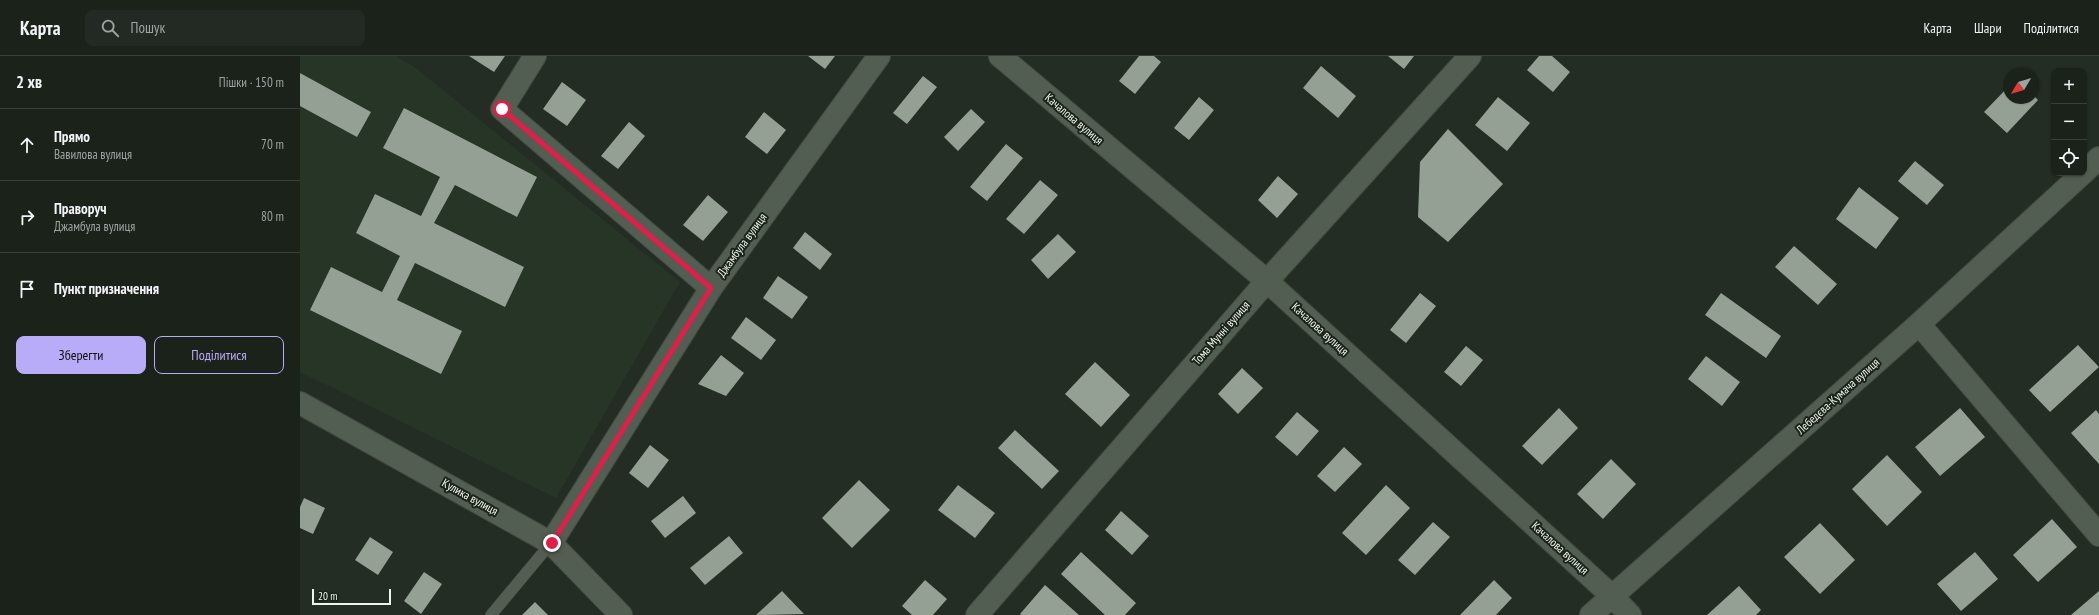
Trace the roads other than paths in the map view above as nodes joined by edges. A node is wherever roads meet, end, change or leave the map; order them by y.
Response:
1 (535, 56) edge
2 (879, 56) edge
3 (1000, 56) edge
4 (1470, 56) edge
5 (2099, 158) edge
6 (2087, 168) edge
7 (2079, 176) edge
8 (1267, 280) junction
9 (711, 288) junction
10 (1919, 324) junction
11 (300, 403) edge
12 (2099, 535) edge
13 (552, 543) junction
14 (1612, 596) junction
15 (491, 615) edge
16 (621, 615) edge
17 (977, 615) edge
18 (1591, 615) edge
19 (1630, 615) edge

1 - 9 street
2 - 9 street, Джамбула вулиця
3 - 8 street, Качалова вулиця
4 - 8 street, Тома Мунні вулиця
5 - 6 street, Лебедєва-Кумача вулиця
7 - 10 street, Лебедєва-Кумача вулиця
8 - 14 street, Качалова вулиця
8 - 17 street, Тома Мунні вулиця
9 - 13 street, Джамбула вулиця
10 - 12 street
10 - 14 street, Лебедєва-Кумача вулиця
11 - 13 street, Кулика вулиця
13 - 15 lane
13 - 16 street, Кулика вулиця
14 - 18 street, Лебедєва-Кумача вулиця
14 - 19 street, Качалова вулиця

